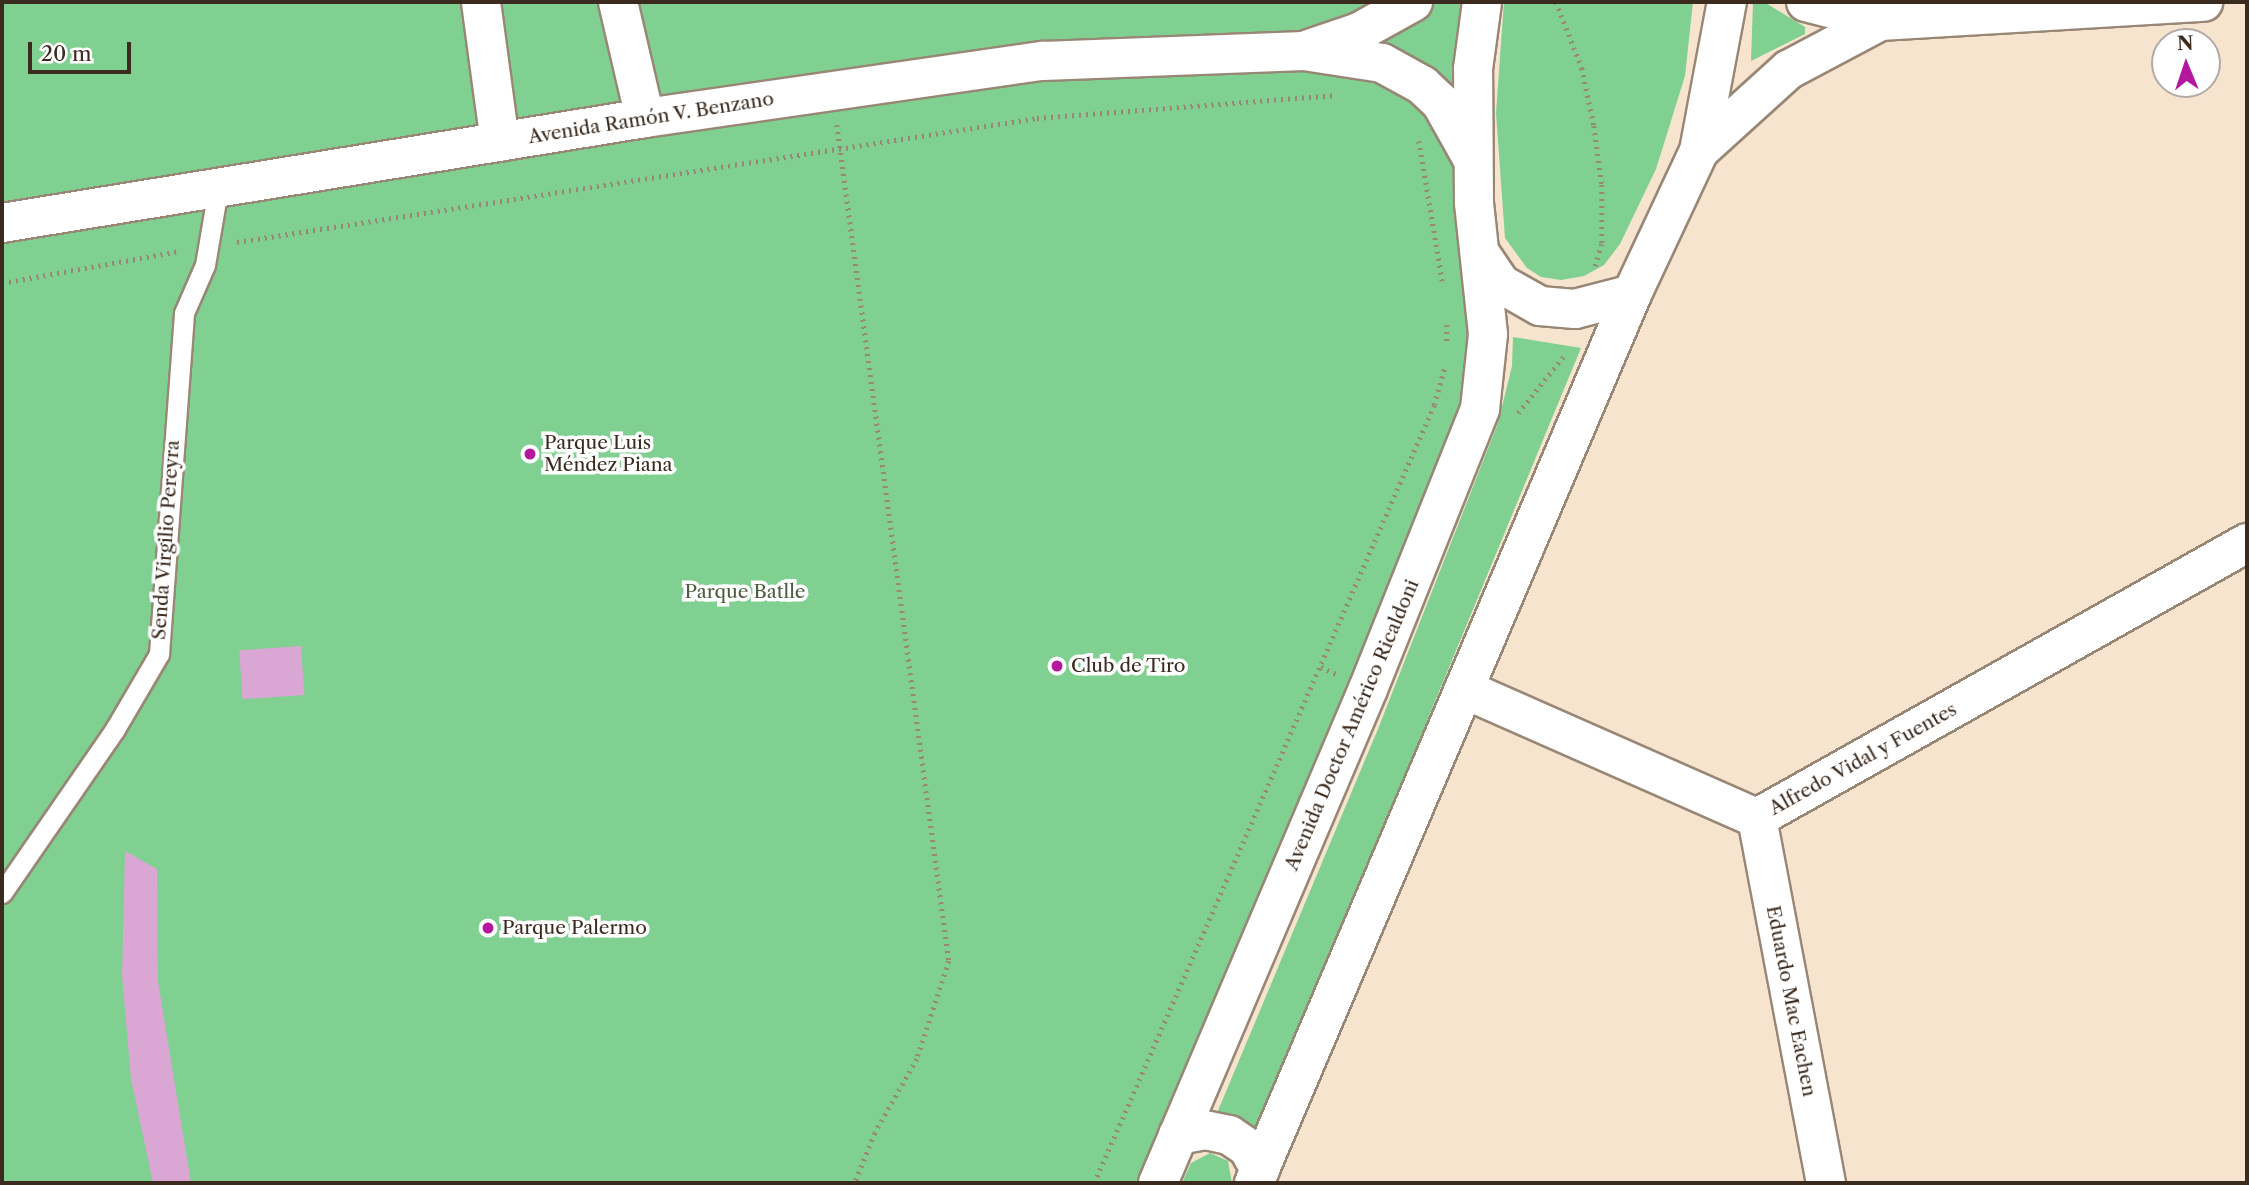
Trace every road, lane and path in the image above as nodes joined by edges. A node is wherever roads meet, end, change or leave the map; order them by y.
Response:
1 (481, 2) edge
2 (618, 2) edge
3 (1413, 2) edge
4 (1482, 2) edge
5 (1727, 2) edge
6 (1806, 2) edge
7 (2203, 2) edge
8 (1880, 21) junction
9 (1304, 51) junction
10 (832, 89) junction
11 (1349, 94) dead end
12 (645, 118) junction
13 (1418, 132) dead end
14 (500, 142) junction
15 (841, 150) junction
16 (1699, 151) junction
17 (1473, 160) junction
18 (218, 189) junction
19 (2, 223) edge
20 (208, 246) junction
21 (1480, 253) junction
22 (2, 282) edge
23 (1443, 287) dead end
24 (1632, 293) junction
25 (1448, 313) dead end
26 (2247, 543) edge
27 (1464, 689) junction
28 (1757, 818) junction
29 (2, 893) edge
30 (1178, 1135) junction
31 (1257, 1177) edge
32 (855, 1183) edge
33 (1094, 1183) edge
34 (1158, 1183) edge
35 (1826, 1183) edge

1 - 14 street
2 - 12 street
3 - 9 street, Avenida Ramón V. Benzano
4 - 17 street, Avenida Doctor Américo Ricaldoni
5 - 16 street
6 - 8 street
7 - 8 street
8 - 16 street
9 - 10 street, Avenida Ramón V. Benzano
9 - 17 street, Avenida Ramón V. Benzano
10 - 12 street, Avenida Ramón V. Benzano
10 - 15 path
11 - 15 path
12 - 14 street, Avenida Ramón V. Benzano
13 - 23 path
14 - 18 street, Avenida Ramón V. Benzano
15 - 20 path
15 - 32 path
16 - 24 street
17 - 21 street, Avenida Doctor Américo Ricaldoni
18 - 19 street, Avenida Ramón V. Benzano
18 - 20 lane, Senda Virgilio Pereyra
20 - 22 path
20 - 29 lane, Senda Virgilio Pereyra
21 - 24 street, Avenida Doctor Américo Ricaldoni
21 - 30 street, Avenida Doctor Américo Ricaldoni
24 - 27 street
25 - 33 path
26 - 28 street, Alfredo Vidal y Fuentes
27 - 28 street, Alfredo Vidal y Fuentes
27 - 31 street
28 - 35 street, Eduardo Mac Eachen
30 - 31 street
30 - 34 street, Avenida Doctor Américo Ricaldoni

